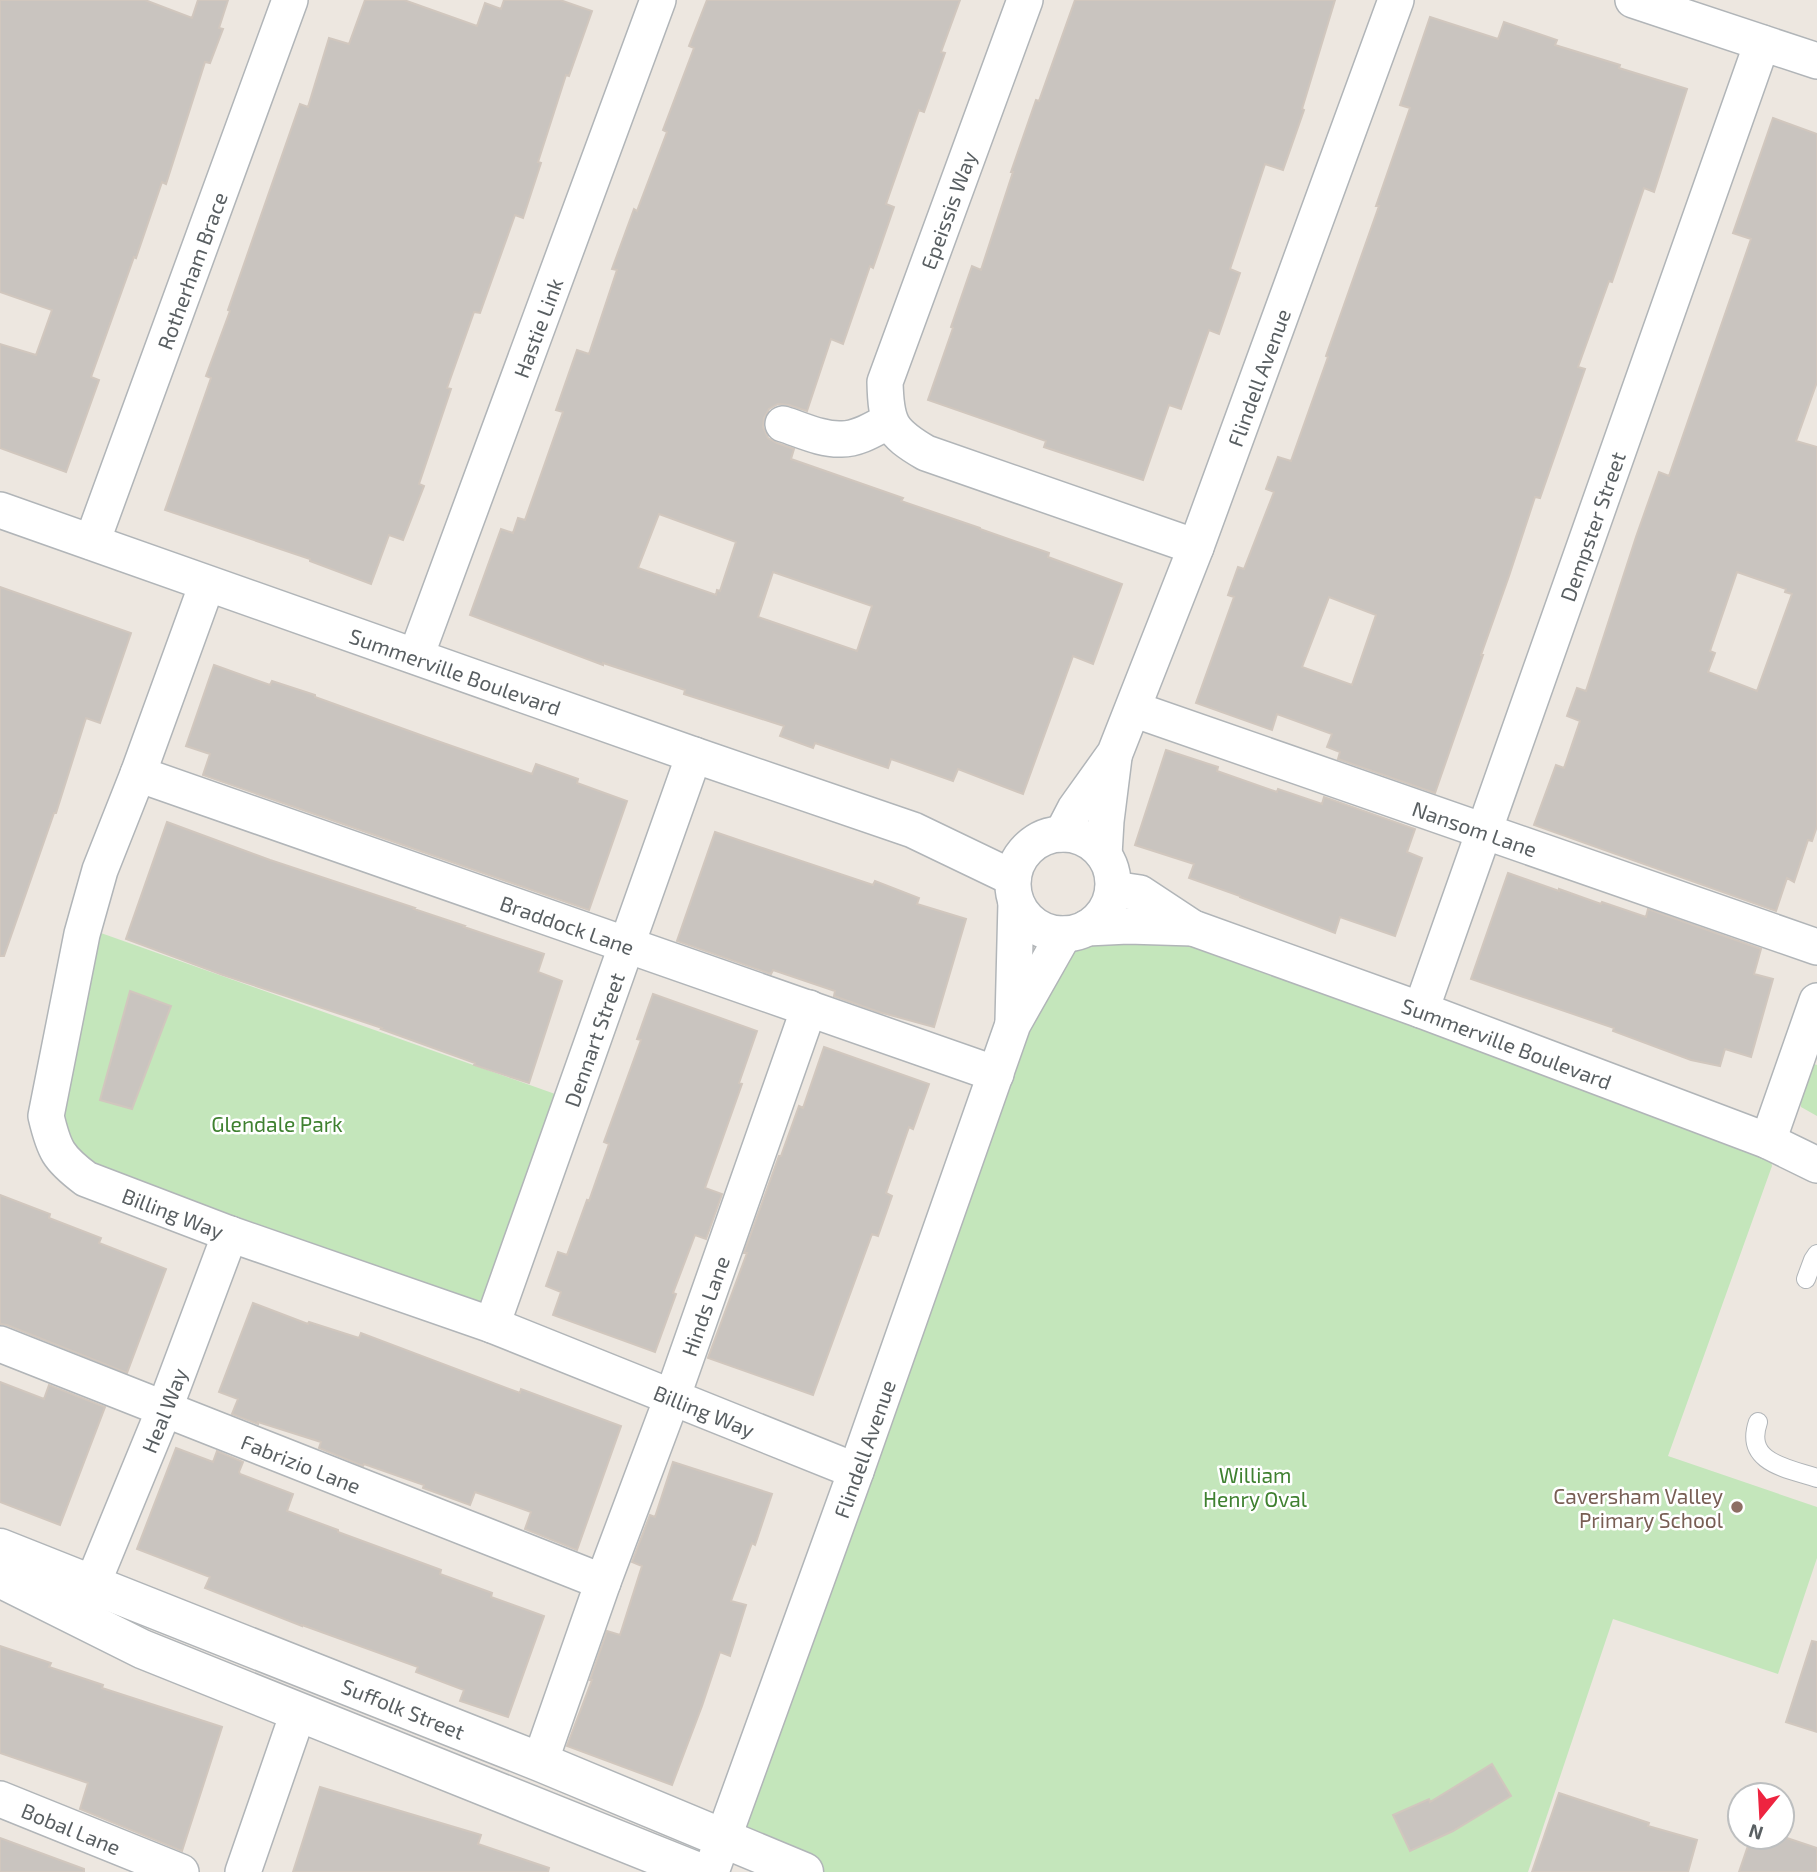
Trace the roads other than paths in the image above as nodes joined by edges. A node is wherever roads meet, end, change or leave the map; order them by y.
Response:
1 (290, 0) edge
2 (658, 0) edge
3 (1025, 0) edge
4 (1396, 0) edge
5 (1633, 0) edge
6 (1762, 43) junction
7 (1817, 61) edge
8 (889, 421) junction
9 (783, 424) dead end
10 (0, 510) edge
11 (92, 542) junction
12 (1196, 547) junction
13 (208, 584) junction
14 (416, 656) junction
15 (1132, 709) junction
16 (1115, 753) junction
17 (694, 755) junction
18 (138, 774) junction
19 (913, 831) junction
20 (1485, 832) junction
21 (1051, 837) junction
22 (1104, 855) junction
23 (1113, 889) junction
24 (1014, 890) junction
25 (1194, 928) junction
26 (1075, 931) junction
27 (627, 944) junction
28 (1817, 947) edge
29 (1817, 1001) edge
30 (809, 1008) junction
31 (1421, 1010) junction
32 (1013, 1024) junction
33 (996, 1074) junction
34 (1768, 1141) junction
35 (1817, 1165) edge
36 (230, 1234) junction
37 (1817, 1254) edge
38 (1807, 1279) dead end
39 (492, 1325) junction
40 (0, 1344) edge
41 (672, 1398) junction
42 (164, 1410) junction
43 (1758, 1422) dead end
44 (856, 1471) junction
45 (1817, 1478) edge
46 (0, 1548) edge
47 (0, 1578) edge
48 (603, 1582) junction
49 (92, 1585) junction
50 (298, 1713) junction
51 (540, 1762) junction
52 (0, 1799) edge
53 (717, 1856) edge
54 (181, 1872) edge
55 (243, 1872) edge
56 (698, 1872) edge
57 (804, 1872) edge

1 - 11 street, Rotherham Brace
2 - 14 street, Hastie Link
3 - 8 street, Epeissis Way
4 - 12 street, Flindell Avenue
5 - 6 street
6 - 7 street
6 - 20 street, Dempster Street
8 - 9 street
8 - 12 street
10 - 11 street, Summerville Boulevard
11 - 13 street, Summerville Boulevard
12 - 15 street, Flindell Avenue
13 - 14 street, Summerville Boulevard
13 - 18 street, Billing Way
14 - 17 street, Summerville Boulevard
15 - 16 street, Flindell Avenue
15 - 20 street, Nansom Lane
16 - 21 street, Flindell Avenue
16 - 22 street, Flindell Avenue
17 - 19 street, Summerville Boulevard
17 - 27 street, Dennart Street
18 - 27 street, Braddock Lane
18 - 36 street, Billing Way
19 - 21 street, Summerville Boulevard
19 - 24 street, Summerville Boulevard
20 - 28 street, Nansom Lane
20 - 31 street, Dempster Street
21 - 22 street
21 - 24 street
22 - 23 street
23 - 25 street, Summerville Boulevard
23 - 26 street
24 - 26 street
24 - 32 street, Flindell Avenue
25 - 26 street, Summerville Boulevard
25 - 31 street, Summerville Boulevard
26 - 32 street, Flindell Avenue
27 - 30 street, Braddock Lane
27 - 39 street, Dennart Street
29 - 34 street
30 - 33 street, Braddock Lane
30 - 41 street, Hinds Lane
31 - 34 street, Summerville Boulevard
32 - 33 street, Flindell Avenue
33 - 44 street, Flindell Avenue
34 - 35 street, Summerville Boulevard
36 - 39 street, Billing Way
36 - 42 street, Heal Way
37 - 38 lane
39 - 41 street, Billing Way
40 - 42 street, Fabrizio Lane
41 - 44 street, Billing Way
41 - 48 street, Hinds Lane
42 - 48 street, Fabrizio Lane
42 - 49 street, Heal Way
43 - 45 lane
44 - 53 street, Flindell Avenue
46 - 49 street, Suffolk Street
47 - 50 street, Suffolk Street
48 - 51 street, Hinds Lane
49 - 51 street, Suffolk Street
50 - 55 street
50 - 56 street, Suffolk Street
51 - 53 street, Suffolk Street
52 - 54 street, Bobal Lane
53 - 57 street, Suffolk Street

